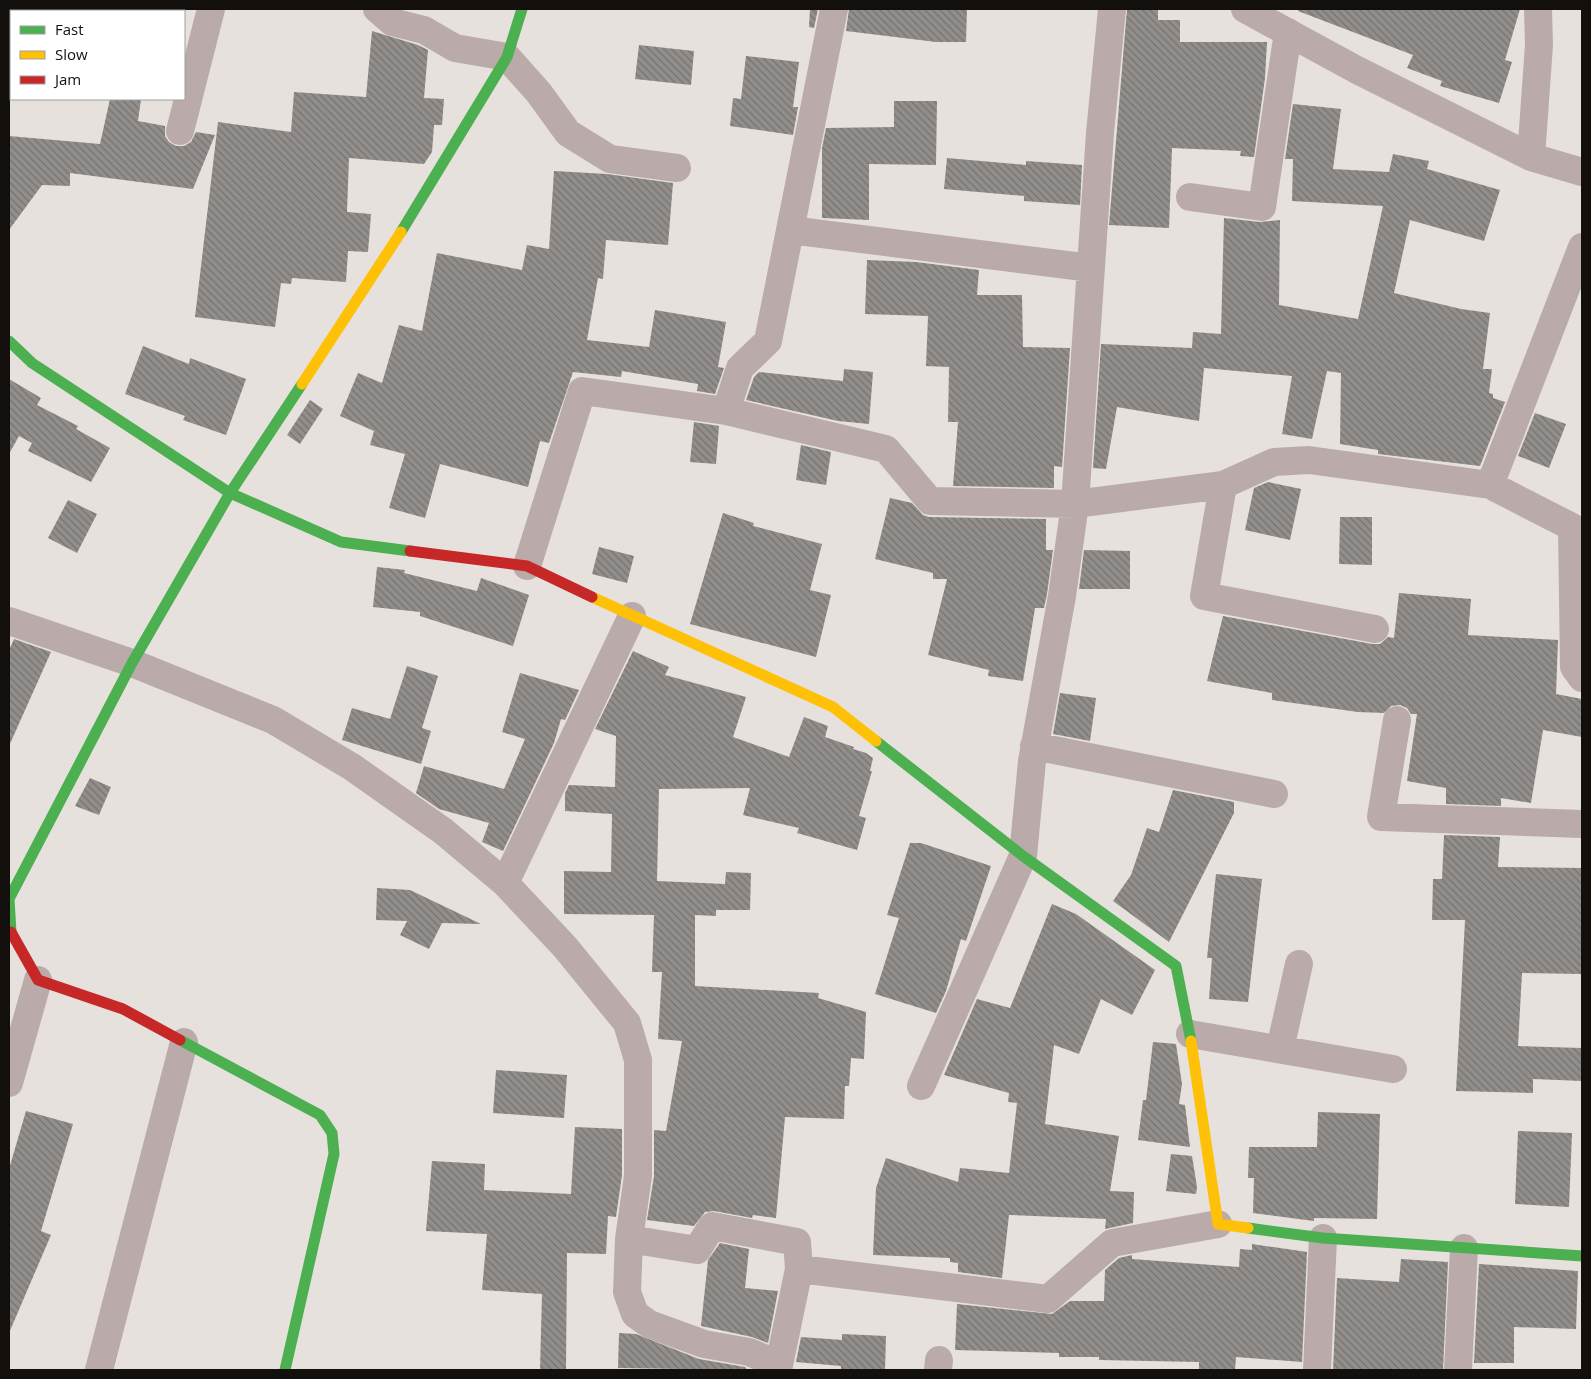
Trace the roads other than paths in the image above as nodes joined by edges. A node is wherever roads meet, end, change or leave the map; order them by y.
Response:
1 (211, 9) edge
2 (377, 9) edge
3 (522, 9) edge
4 (834, 9) edge
5 (1112, 9) edge
6 (1245, 9) edge
7 (1538, 9) edge
8 (1288, 32) junction
9 (507, 57) junction
10 (180, 132) dead end
11 (1531, 157) junction
12 (677, 168) dead end
13 (1582, 172) edge
14 (1190, 197) dead end
15 (790, 230) junction
16 (1582, 247) edge
17 (1091, 268) junction
18 (9, 341) edge
19 (726, 411) junction
20 (1223, 485) junction
21 (1490, 485) junction
22 (230, 492) junction
23 (1075, 504) junction
24 (527, 566) junction
25 (632, 616) junction
26 (9, 621) edge
27 (1375, 629) dead end
28 (132, 663) junction
29 (1582, 678) edge
30 (1397, 720) dead end
31 (1034, 746) junction
32 (1274, 794) dead end
33 (1582, 824) edge
34 (1023, 856) junction
35 (505, 883) junction
36 (1299, 964) dead end
37 (38, 980) junction
38 (1190, 1034) junction
39 (184, 1042) junction
40 (1280, 1049) junction
41 (1393, 1069) dead end
42 (9, 1082) edge
43 (921, 1086) dead end
44 (1218, 1224) junction
45 (1323, 1238) junction
46 (628, 1239) junction
47 (1464, 1248) junction
48 (1582, 1256) edge
49 (799, 1269) junction
50 (99, 1370) edge
51 (285, 1370) edge
52 (776, 1370) edge
53 (1316, 1370) edge
54 (1458, 1370) edge

1 - 10 street
2 - 9 street
3 - 9 street
4 - 15 street
5 - 17 street
6 - 8 street
7 - 11 street
8 - 11 street
8 - 14 street
9 - 12 street
9 - 22 street
11 - 13 street
15 - 17 street
15 - 19 street
16 - 21 street
17 - 23 street
18 - 22 street
19 - 23 street
19 - 24 street
20 - 21 street
20 - 23 street
20 - 27 street
21 - 29 street
22 - 24 street
22 - 28 street
23 - 31 street
24 - 25 street
25 - 34 street
25 - 35 street
26 - 28 street
28 - 35 street
28 - 37 street
30 - 33 street
31 - 32 street
31 - 34 street
34 - 38 street
34 - 43 street
35 - 46 street
36 - 40 street
37 - 39 street
37 - 42 street
38 - 40 street
38 - 44 street
39 - 50 street
39 - 51 street
40 - 41 street
44 - 45 street
44 - 49 street
45 - 47 street
45 - 53 street
46 - 49 street
46 - 52 street
47 - 48 street
47 - 54 street
49 - 52 street

